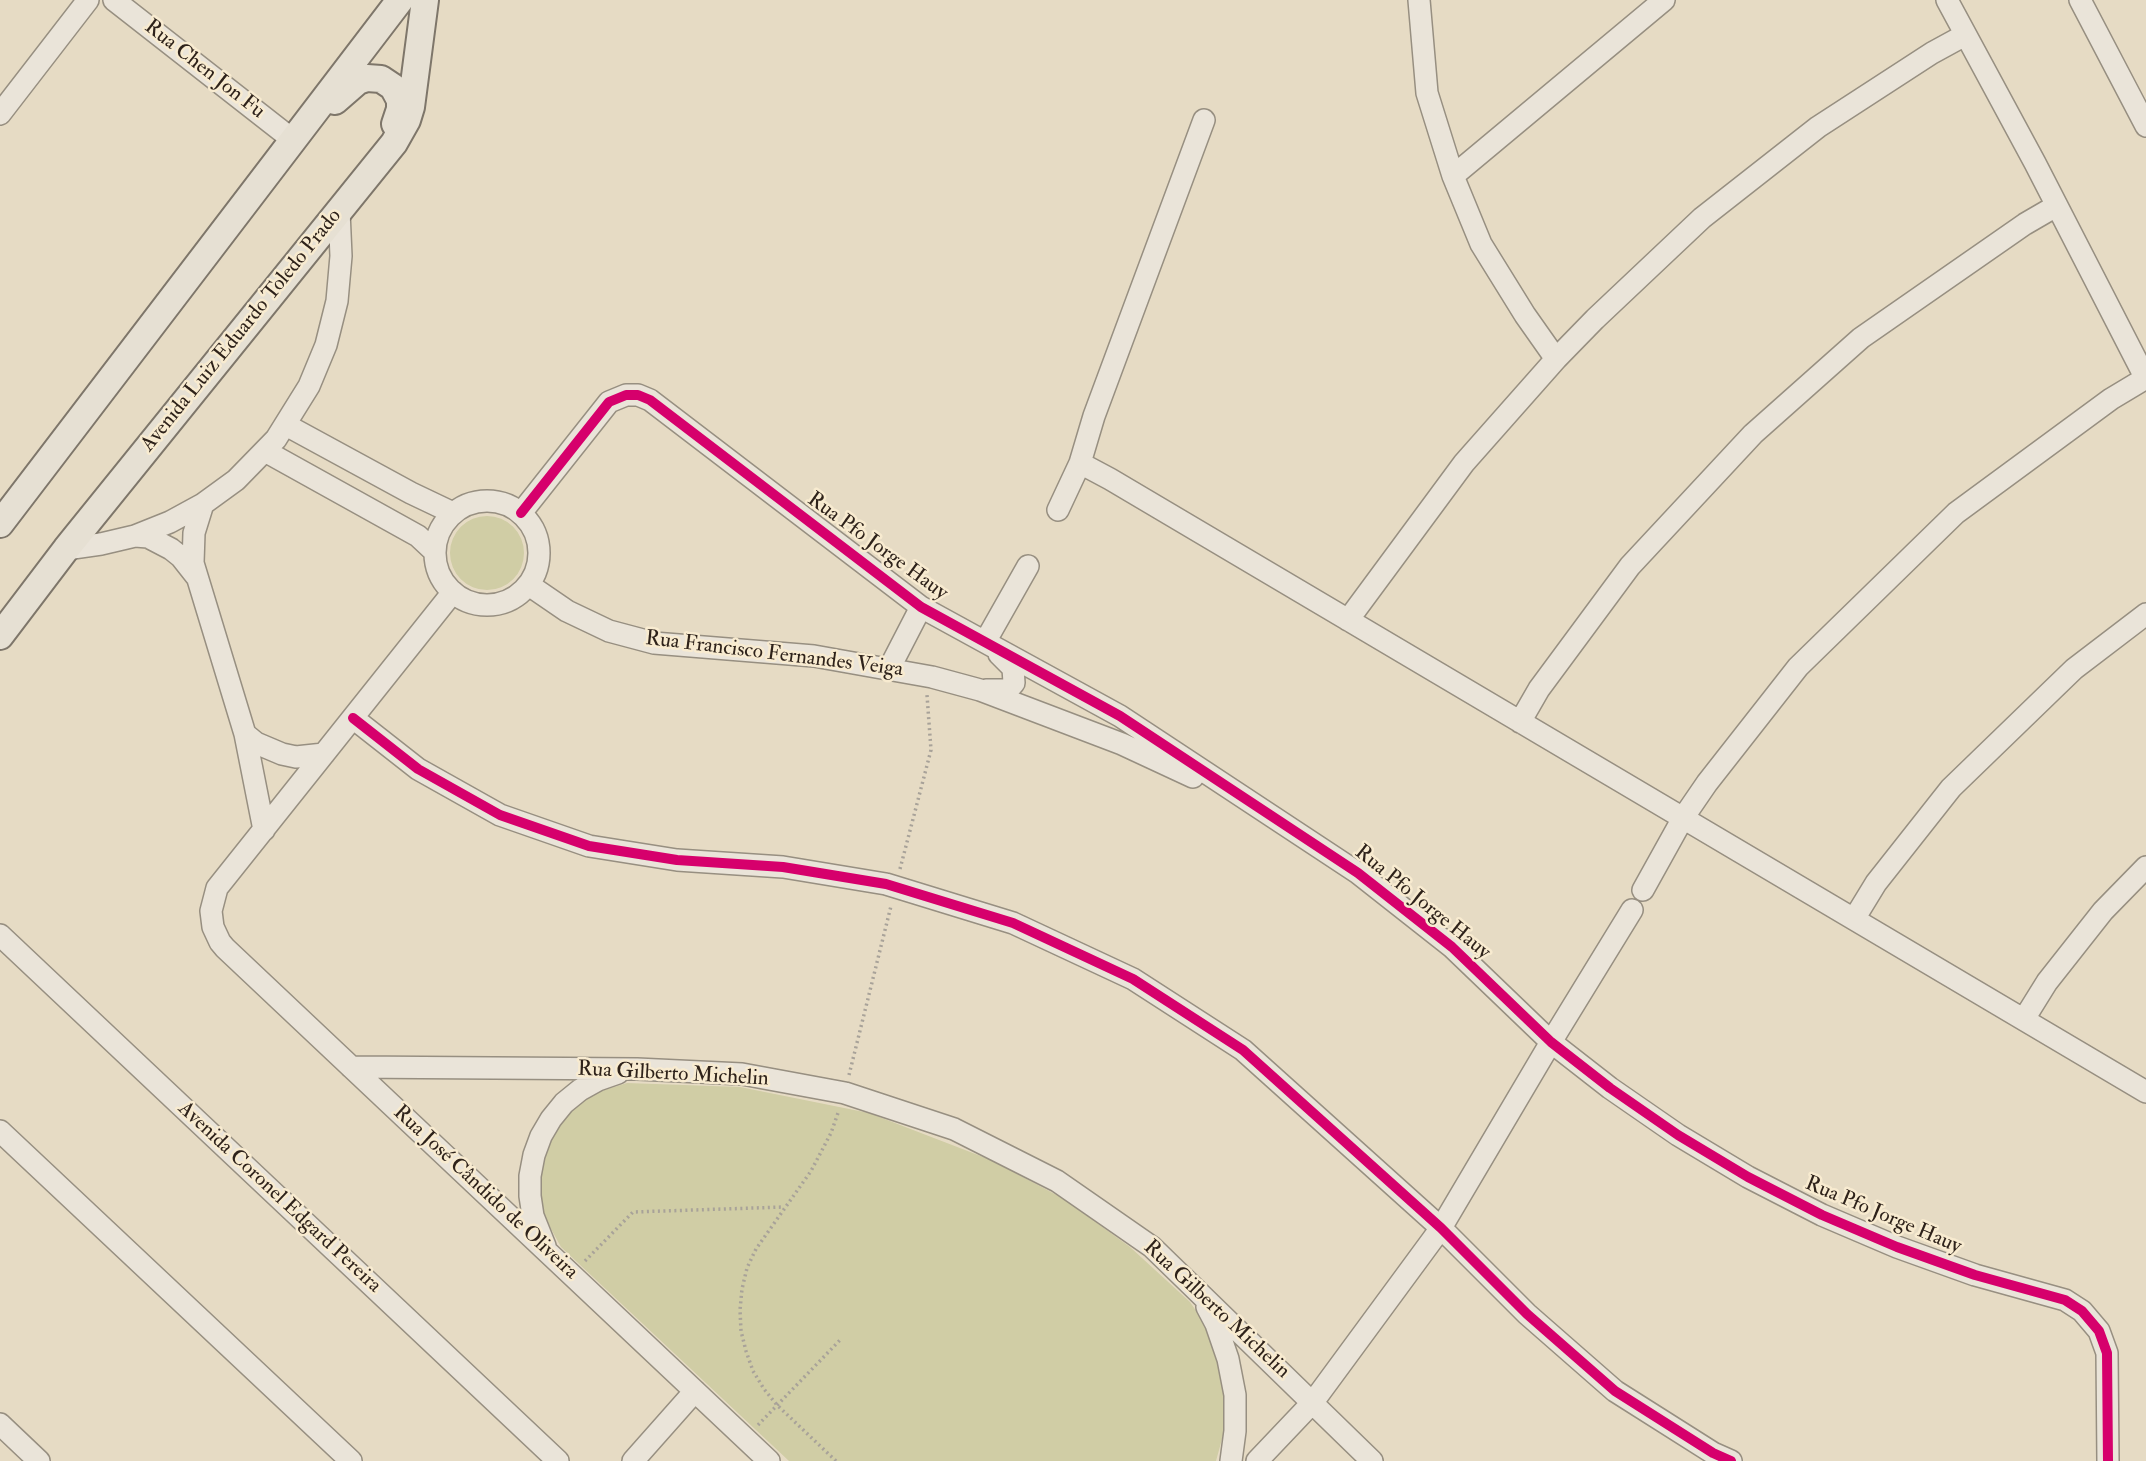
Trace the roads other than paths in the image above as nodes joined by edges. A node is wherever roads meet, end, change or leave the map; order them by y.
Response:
1 (88, 0) edge
2 (114, 0) edge
3 (400, 0) edge
4 (425, 0) edge
5 (1419, 0) edge
6 (1664, 0) edge
7 (1947, 0) edge
8 (2080, 0) edge
9 (1965, 35) junction
10 (0, 114) edge
11 (1204, 120) dead end
12 (2146, 126) edge
13 (293, 140) junction
14 (384, 155) junction
15 (1453, 176) junction
16 (2056, 206) junction
17 (339, 211) junction
18 (1556, 359) junction
19 (2146, 378) edge
20 (286, 425) junction
21 (265, 451) junction
22 (1080, 463) junction
23 (359, 465) junction
24 (411, 493) junction
25 (344, 495) junction
26 (203, 504) junction
27 (1058, 510) dead end
28 (453, 513) junction
29 (521, 513) junction
30 (394, 523) junction
31 (0, 524) edge
32 (135, 536) junction
33 (66, 549) junction
34 (435, 552) junction
35 (1028, 566) dead end
36 (197, 578) junction
37 (528, 584) junction
38 (453, 592) junction
39 (921, 607) junction
40 (2146, 614) edge
41 (1348, 620) junction
42 (0, 636) edge
43 (985, 642) junction
44 (889, 669) junction
45 (980, 690) junction
46 (353, 718) junction
47 (1520, 722) junction
48 (245, 734) junction
49 (324, 754) junction
50 (1259, 807) junction
51 (1683, 818) junction
52 (264, 830) junction
53 (2146, 867) edge
54 (1643, 890) dead end
55 (1632, 911) dead end
56 (1854, 919) junction
57 (0, 935) edge
58 (2024, 1019) junction
59 (1551, 1042) junction
60 (351, 1067) junction
61 (637, 1069) junction
62 (2146, 1092) edge
63 (0, 1131) edge
64 (1441, 1228) junction
65 (549, 1254) junction
66 (1199, 1293) junction
67 (695, 1391) junction
68 (1313, 1402) junction
69 (0, 1424) edge
70 (39, 1461) edge
71 (351, 1461) edge
72 (558, 1461) edge
73 (634, 1461) edge
74 (769, 1461) edge
75 (1231, 1461) edge
76 (1257, 1461) edge
77 (1373, 1461) edge
78 (1731, 1461) edge
79 (2108, 1461) edge

1 - 10 street
2 - 13 street, Rua Chen Jon Fu
3 - 13 main road
4 - 14 main road, Avenida Luiz Eduardo Toledo Prado
5 - 15 street
6 - 15 street
7 - 9 street
8 - 12 street
9 - 16 street
9 - 18 street
11 - 22 street
13 - 14 main road
13 - 31 main road
14 - 17 main road, Avenida Luiz Eduardo Toledo Prado
15 - 18 street
16 - 19 street
16 - 47 street
17 - 20 street
17 - 33 main road, Avenida Luiz Eduardo Toledo Prado
18 - 41 street
19 - 51 street
20 - 21 street
20 - 23 street
21 - 25 street
21 - 26 street
22 - 27 street
22 - 41 street
23 - 24 street
23 - 25 street
24 - 28 street
24 - 30 street
25 - 30 street
26 - 32 street
26 - 36 street
28 - 29 street
28 - 34 street
29 - 37 street
29 - 39 street, Rua Pfo Jorge Hauy
30 - 34 street
32 - 33 street
32 - 36 street
33 - 42 main road, Avenida Luiz Eduardo Toledo Prado
34 - 38 street
35 - 43 street
36 - 48 street
37 - 38 street
37 - 44 street, Rua Francisco Fernandes Veiga
38 - 46 street
39 - 43 street, Rua Pfo Jorge Hauy
39 - 44 street
40 - 56 street
41 - 47 street
43 - 45 street
43 - 50 street, Rua Pfo Jorge Hauy
44 - 45 street, Rua Francisco Fernandes Veiga
45 - 50 street, Rua Francisco Fernandes Veiga
46 - 49 street
46 - 64 street
47 - 51 street
48 - 49 street
48 - 52 street
49 - 52 street
50 - 59 street, Rua Pfo Jorge Hauy
51 - 54 street
51 - 56 street
52 - 60 street, Rua José Cândido de Oliveira
53 - 58 street
55 - 59 street
56 - 58 street
57 - 72 street, Avenida Coronel Edgard Pereira
58 - 62 street
59 - 64 street
59 - 79 street, Rua Pfo Jorge Hauy
60 - 61 street, Rua Gilberto Michelin
60 - 65 street, Rua José Cândido de Oliveira
61 - 65 street
61 - 66 street, Rua Gilberto Michelin
63 - 71 street
64 - 68 street
64 - 78 street
65 - 67 street, Rua José Cândido de Oliveira
66 - 68 street, Rua Gilberto Michelin
66 - 75 street
67 - 73 street
67 - 74 street, Rua José Cândido de Oliveira
68 - 76 street
68 - 77 street, Rua Gilberto Michelin
69 - 70 street

